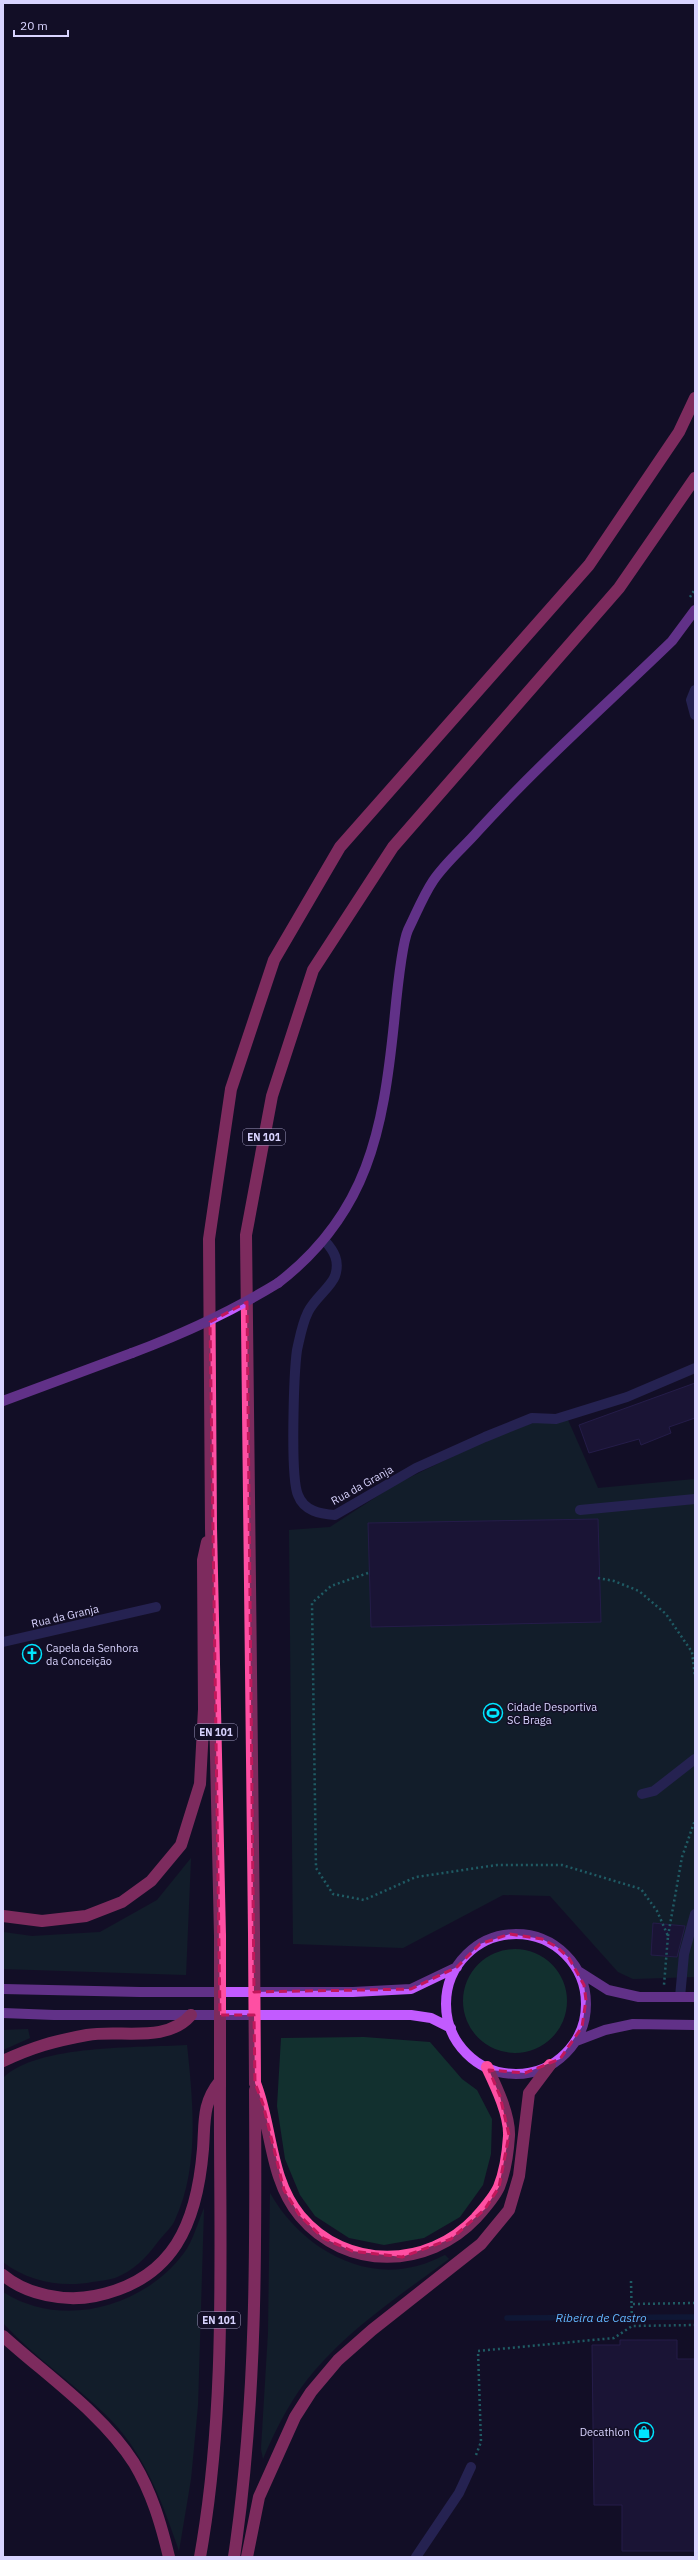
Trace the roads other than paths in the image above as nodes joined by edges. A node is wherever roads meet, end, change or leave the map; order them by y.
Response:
1 (695, 398) edge
2 (695, 478) edge
3 (695, 610) edge
4 (695, 690) edge
5 (695, 715) edge
6 (325, 1241) junction
7 (695, 1368) edge
8 (3, 1401) edge
9 (695, 1499) edge
10 (580, 1510) dead end
11 (211, 1528) junction
12 (156, 1607) dead end
13 (3, 1642) edge
14 (695, 1759) edge
15 (642, 1794) dead end
16 (695, 1914) edge
17 (3, 1916) edge
18 (457, 1967) junction
19 (578, 1971) junction
20 (3, 1989) edge
21 (680, 1997) junction
22 (695, 1997) edge
23 (3, 2013) edge
24 (191, 2015) junction
25 (695, 2026) edge
26 (451, 2028) junction
27 (576, 2041) junction
28 (3, 2061) edge
29 (550, 2065) junction
30 (488, 2067) junction
31 (220, 2081) junction
32 (255, 2083) junction
33 (3, 2275) edge
34 (3, 2336) edge
35 (471, 2467) road end
36 (169, 2557) edge
37 (200, 2557) edge
38 (234, 2557) edge
39 (247, 2557) edge
40 (416, 2557) edge

1 - 11 highway, EN 101
2 - 32 highway, EN 101, bridge
3 - 6 main road
4 - 5 street
6 - 7 street, Rua da Granja
6 - 8 main road, bridge
9 - 10 street
11 - 17 highway
11 - 31 highway, EN 101, bridge
12 - 13 street, Rua da Granja
14 - 15 street
16 - 21 street
18 - 19 main road
18 - 20 main road
18 - 26 main road
19 - 21 main road
19 - 27 main road
21 - 22 main road
23 - 24 main road
24 - 26 main road
24 - 28 highway
25 - 27 main road
26 - 30 main road
27 - 29 main road
29 - 30 main road
29 - 39 highway
30 - 32 highway
31 - 33 highway
31 - 37 highway, EN 101
32 - 38 highway, EN 101
34 - 36 highway
35 - 40 street

